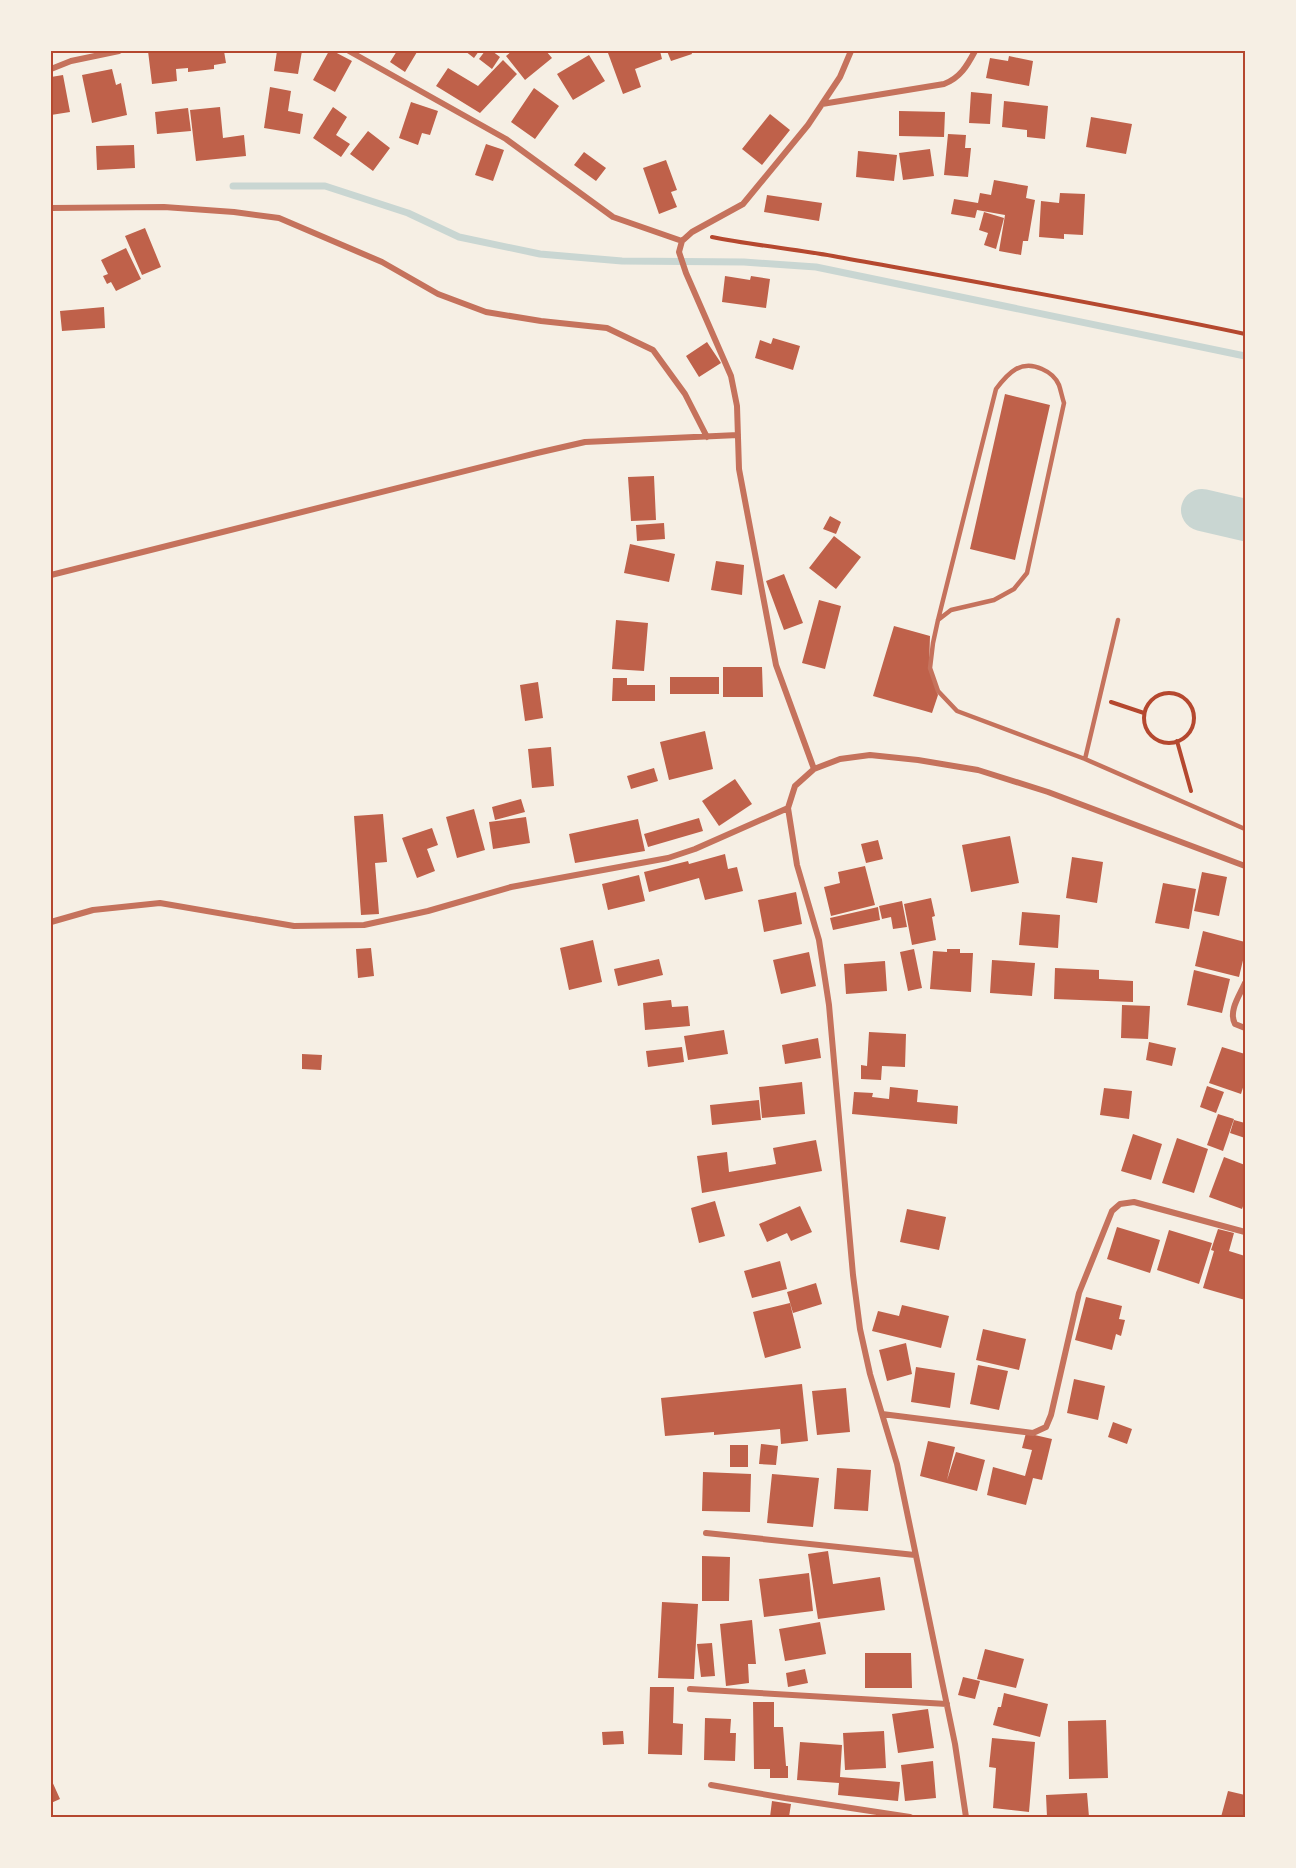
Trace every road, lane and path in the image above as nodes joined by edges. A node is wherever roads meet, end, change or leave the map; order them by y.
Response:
1 (119, 51) edge
2 (349, 51) edge
3 (851, 51) edge
4 (975, 51) edge
5 (51, 69) edge
6 (822, 104) junction
7 (51, 208) edge
8 (692, 232) junction
9 (682, 241) junction
10 (1245, 334) edge
11 (738, 435) junction
12 (707, 437) junction
13 (51, 575) edge
14 (938, 620) junction
15 (1118, 621) dead end
16 (1099, 698) junction
17 (1144, 713) junction
18 (1177, 741) junction
19 (1085, 759) junction
20 (814, 769) junction
21 (1195, 806) junction
22 (788, 808) junction
23 (1245, 829) edge
24 (1245, 866) edge
25 (51, 922) edge
26 (1245, 983) edge
27 (1245, 1028) edge
28 (1245, 1232) edge
29 (882, 1414) junction
30 (706, 1533) dead end
31 (915, 1555) junction
32 (690, 1689) dead end
33 (947, 1704) junction
34 (711, 1785) dead end
35 (910, 1817) edge
36 (966, 1817) edge

1 - 5 street
2 - 9 street
3 - 6 street
4 - 6 street
6 - 8 street
7 - 12 street
8 - 9 street
8 - 10 path
9 - 11 street
11 - 12 street
11 - 20 street
12 - 13 street
14 - 14 lane
14 - 19 lane
15 - 16 lane
16 - 17 path
16 - 19 lane
17 - 18 path
17 - 18 path
18 - 21 path
19 - 21 lane
20 - 22 street
20 - 24 street
21 - 23 lane
22 - 25 street
22 - 29 street
26 - 27 street
28 - 29 street
29 - 31 street
30 - 31 street
31 - 33 street
32 - 33 street
33 - 36 street
34 - 35 street

